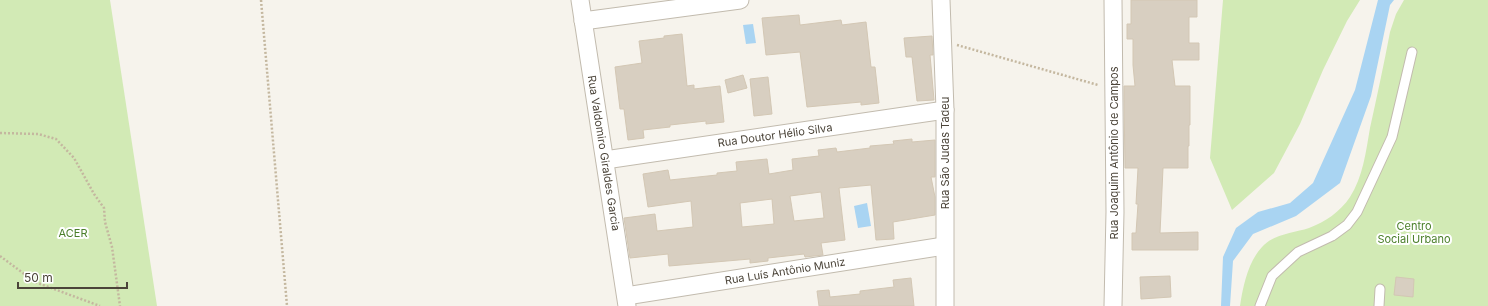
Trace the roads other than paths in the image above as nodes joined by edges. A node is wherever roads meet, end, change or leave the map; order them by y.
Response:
1 (580, 0) edge
2 (740, 0) edge
3 (941, 0) edge
4 (1113, 0) edge
5 (583, 21) junction
6 (1412, 52) dead end
7 (945, 110) junction
8 (605, 160) junction
9 (944, 246) junction
10 (1380, 289) dead end
11 (626, 301) edge
12 (944, 306) edge
13 (1113, 306) edge
14 (1260, 306) edge
15 (1379, 306) edge

1 - 5 street, Rua Valdomiro Giraldes Garcia
2 - 5 street
3 - 7 street, Rua São Judas Tadeu
4 - 13 street, Rua Joaquim Antônio de Campos
5 - 8 street, Rua Valdomiro Giraldes Garcia
6 - 14 lane
7 - 8 street, Rua Doutor Hélio Silva
7 - 9 street, Rua São Judas Tadeu
8 - 11 street, Rua Valdomiro Giraldes Garcia
9 - 11 street, Rua Luís Antônio Muniz
9 - 12 street, Rua São Judas Tadeu
10 - 15 lane

